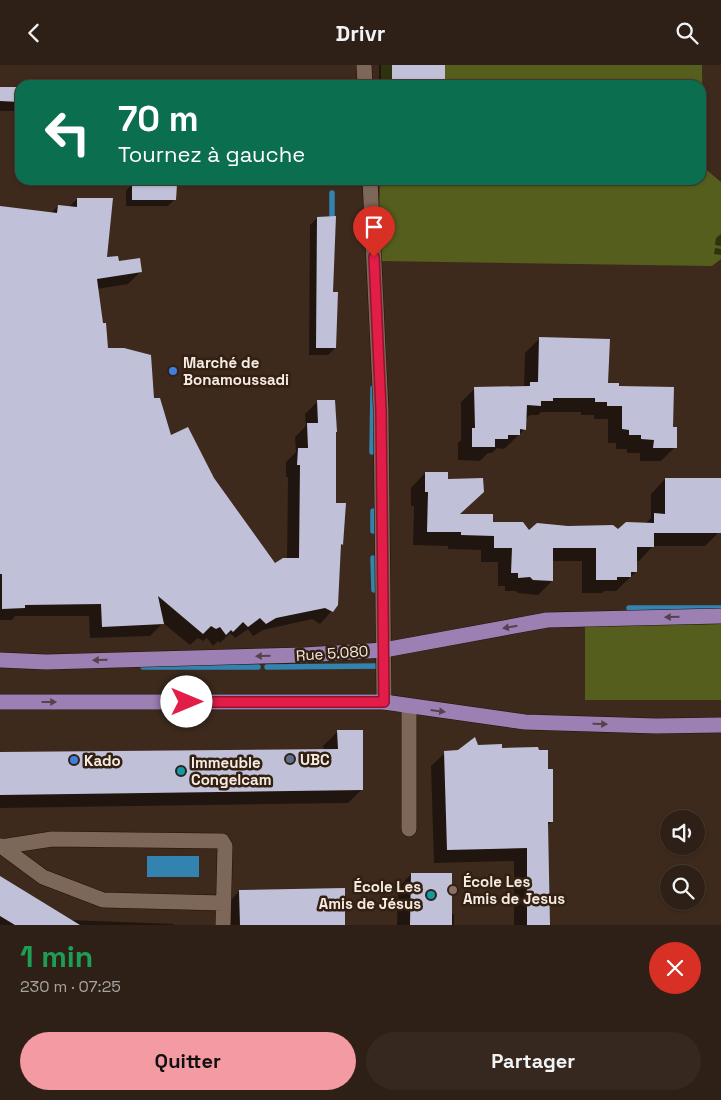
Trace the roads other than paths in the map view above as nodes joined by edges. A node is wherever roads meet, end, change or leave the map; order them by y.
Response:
1 (364, 65) edge
2 (365, 80) edge
3 (370, 185) edge
4 (721, 616) edge
5 (384, 650) junction
6 (0, 660) edge
7 (0, 702) edge
8 (384, 702) junction
9 (409, 707) junction
10 (721, 725) edge
11 (409, 829) dead end
12 (1, 846) edge
13 (223, 903) junction
14 (223, 925) edge

1 - 2 street
3 - 5 street
4 -> 5 main road, Rue 5.080
5 -> 6 main road, Rue 5.080
5 - 8 street
7 -> 8 main road
8 - 9 main road
9 -> 10 main road
9 - 11 street
12 - 13 street
12 - 13 street
13 - 14 street

